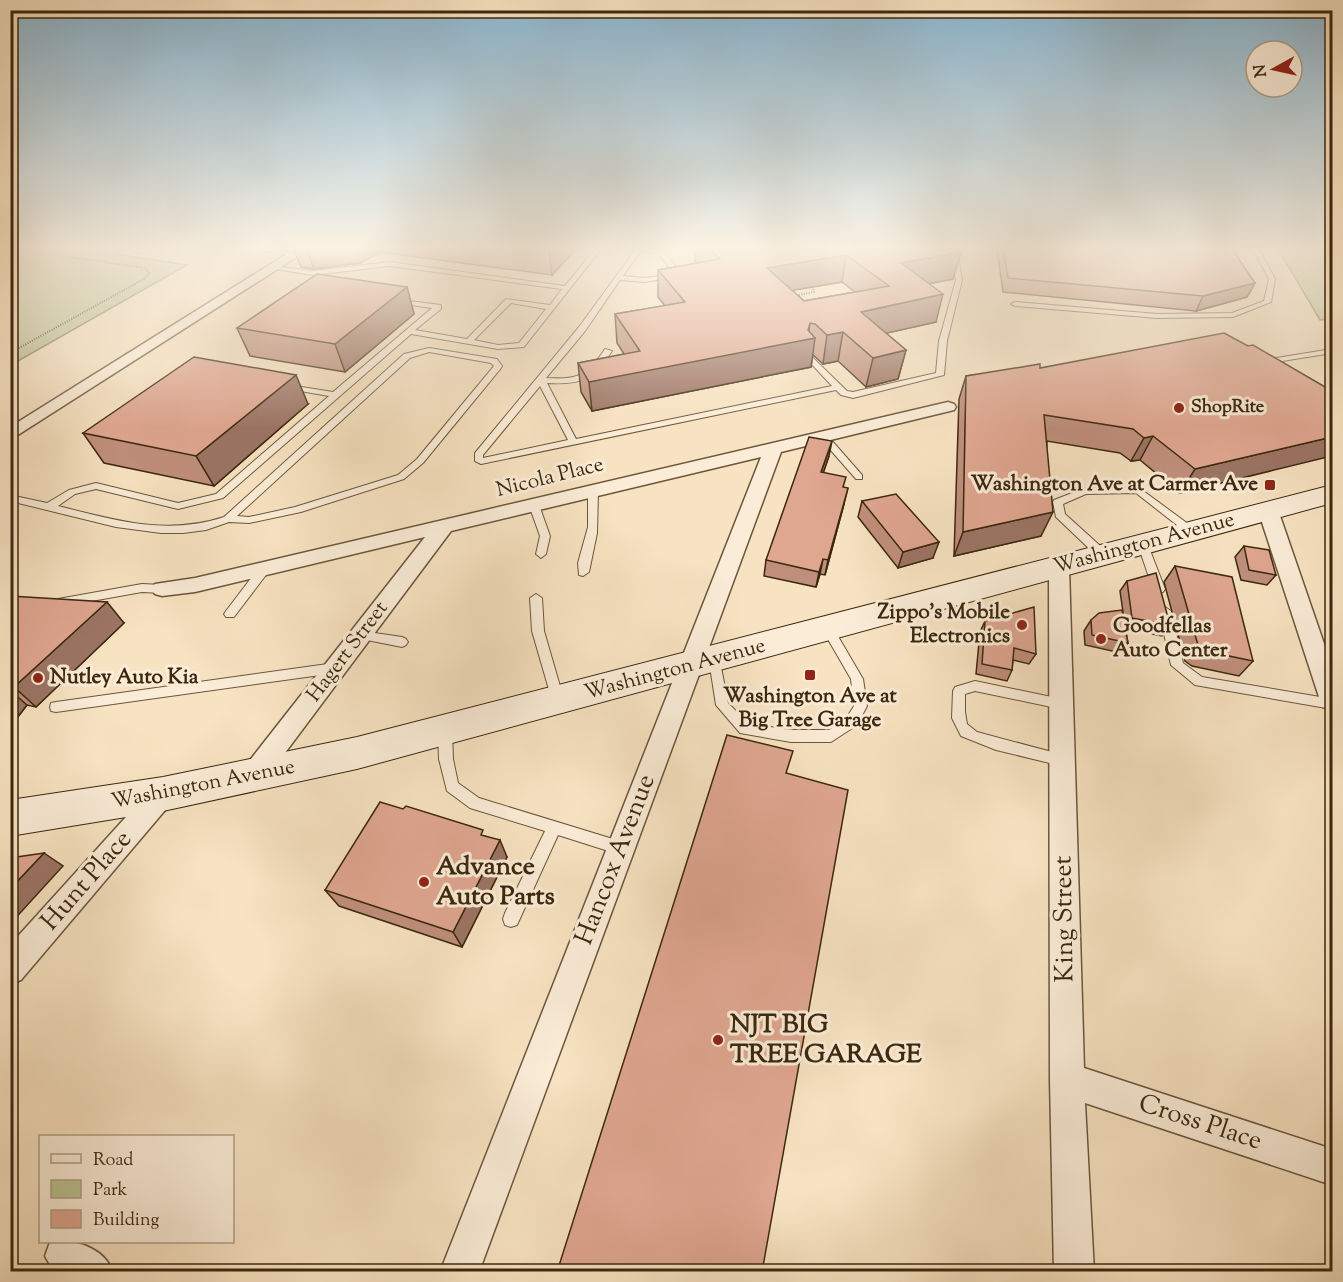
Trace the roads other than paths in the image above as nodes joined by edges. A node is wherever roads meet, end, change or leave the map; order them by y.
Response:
1 (209, 309) edge
2 (437, 309) edge
3 (501, 309) edge
4 (550, 309) edge
5 (595, 309) edge
6 (952, 309) edge
7 (1072, 309) edge
8 (1249, 309) edge
9 (409, 331) junction
10 (468, 342) junction
11 (608, 351) dead end
12 (1332, 351) edge
13 (809, 356) edge
14 (372, 363) junction
15 (1258, 363) edge
16 (395, 367) junction
17 (542, 380) junction
18 (280, 385) edge
19 (838, 387) junction
20 (336, 395) junction
21 (948, 407) dead end
22 (10, 435) edge
23 (822, 436) junction
24 (573, 442) junction
25 (773, 449) junction
26 (859, 477) dead end
27 (593, 490) junction
28 (1332, 494) edge
29 (10, 498) edge
30 (534, 505) junction
31 (49, 507) junction
32 (1268, 510) junction
33 (228, 519) junction
34 (443, 528) junction
35 (1191, 531) junction
36 (1143, 545) junction
37 (541, 554) dead end
38 (1103, 555) junction
39 (1059, 567) junction
40 (265, 568) junction
41 (583, 572) dead end
42 (162, 589) joint
43 (536, 598) dead end
44 (47, 605) edge
45 (230, 614) dead end
46 (828, 629) junction
47 (361, 635) junction
48 (402, 642) dead end
49 (703, 663) junction
50 (335, 668) junction
51 (559, 701) junction
52 (1332, 702) edge
53 (1061, 704) junction
54 (56, 707) dead end
55 (445, 731) junction
56 (1062, 760) junction
57 (252, 777) junction
58 (163, 794) junction
59 (10, 818) edge
60 (554, 828) junction
61 (621, 848) junction
62 (511, 919) dead end
63 (10, 969) edge
64 (1067, 1080) junction
65 (1332, 1167) edge
66 (459, 1272) edge
67 (1074, 1272) edge

1 - 22 street
2 - 9 lane
3 - 10 lane
4 - 10 lane
5 - 17 lane
6 - 19 lane
7 - 8 lane
9 - 10 lane
9 - 14 lane
11 - 17 lane
12 - 15 lane
13 - 19 lane
14 - 16 lane
14 - 20 lane
16 - 33 lane
16 - 33 lane
17 - 24 lane
17 - 24 lane
18 - 20 lane
19 - 24 lane
20 - 31 lane
21 - 23 street, Nicola Place
23 - 25 street, Nicola Place
23 - 26 lane
25 - 27 street, Nicola Place
25 - 49 street, Hancox Avenue
27 - 30 street, Nicola Place
27 - 41 lane
28 - 32 main road, Washington Avenue
29 - 31 lane
30 - 34 street, Nicola Place
30 - 37 lane
31 - 33 lane
32 - 35 main road, Washington Avenue
32 - 52 street
34 - 40 street, Nicola Place
34 - 47 street, Hagert Street
35 - 36 main road, Washington Avenue
35 - 38 lane
36 - 38 main road, Washington Avenue
36 - 52 lane
38 - 39 main road, Washington Avenue
39 - 46 main road, Washington Avenue
39 - 53 street, King Street
40 - 42 street, Nicola Place
40 - 45 lane
42 - 44 lane
43 - 51 lane
46 - 49 main road, Washington Avenue
46 - 49 lane
47 - 48 lane
47 - 50 street, Hagert Street
49 - 51 main road, Washington Avenue
49 - 61 street, Hancox Avenue
50 - 54 lane
50 - 57 street, Hagert Street
51 - 55 main road, Washington Avenue
53 - 56 street, King Street
53 - 56 lane
55 - 57 main road, Washington Avenue
55 - 60 lane
56 - 64 street, King Street
57 - 58 main road, Washington Avenue
58 - 59 main road, Washington Avenue
58 - 63 street, Hunt Place
60 - 61 lane
60 - 62 lane
61 - 66 street, Hancox Avenue
64 - 65 street, Cross Place
64 - 67 street, King Street

